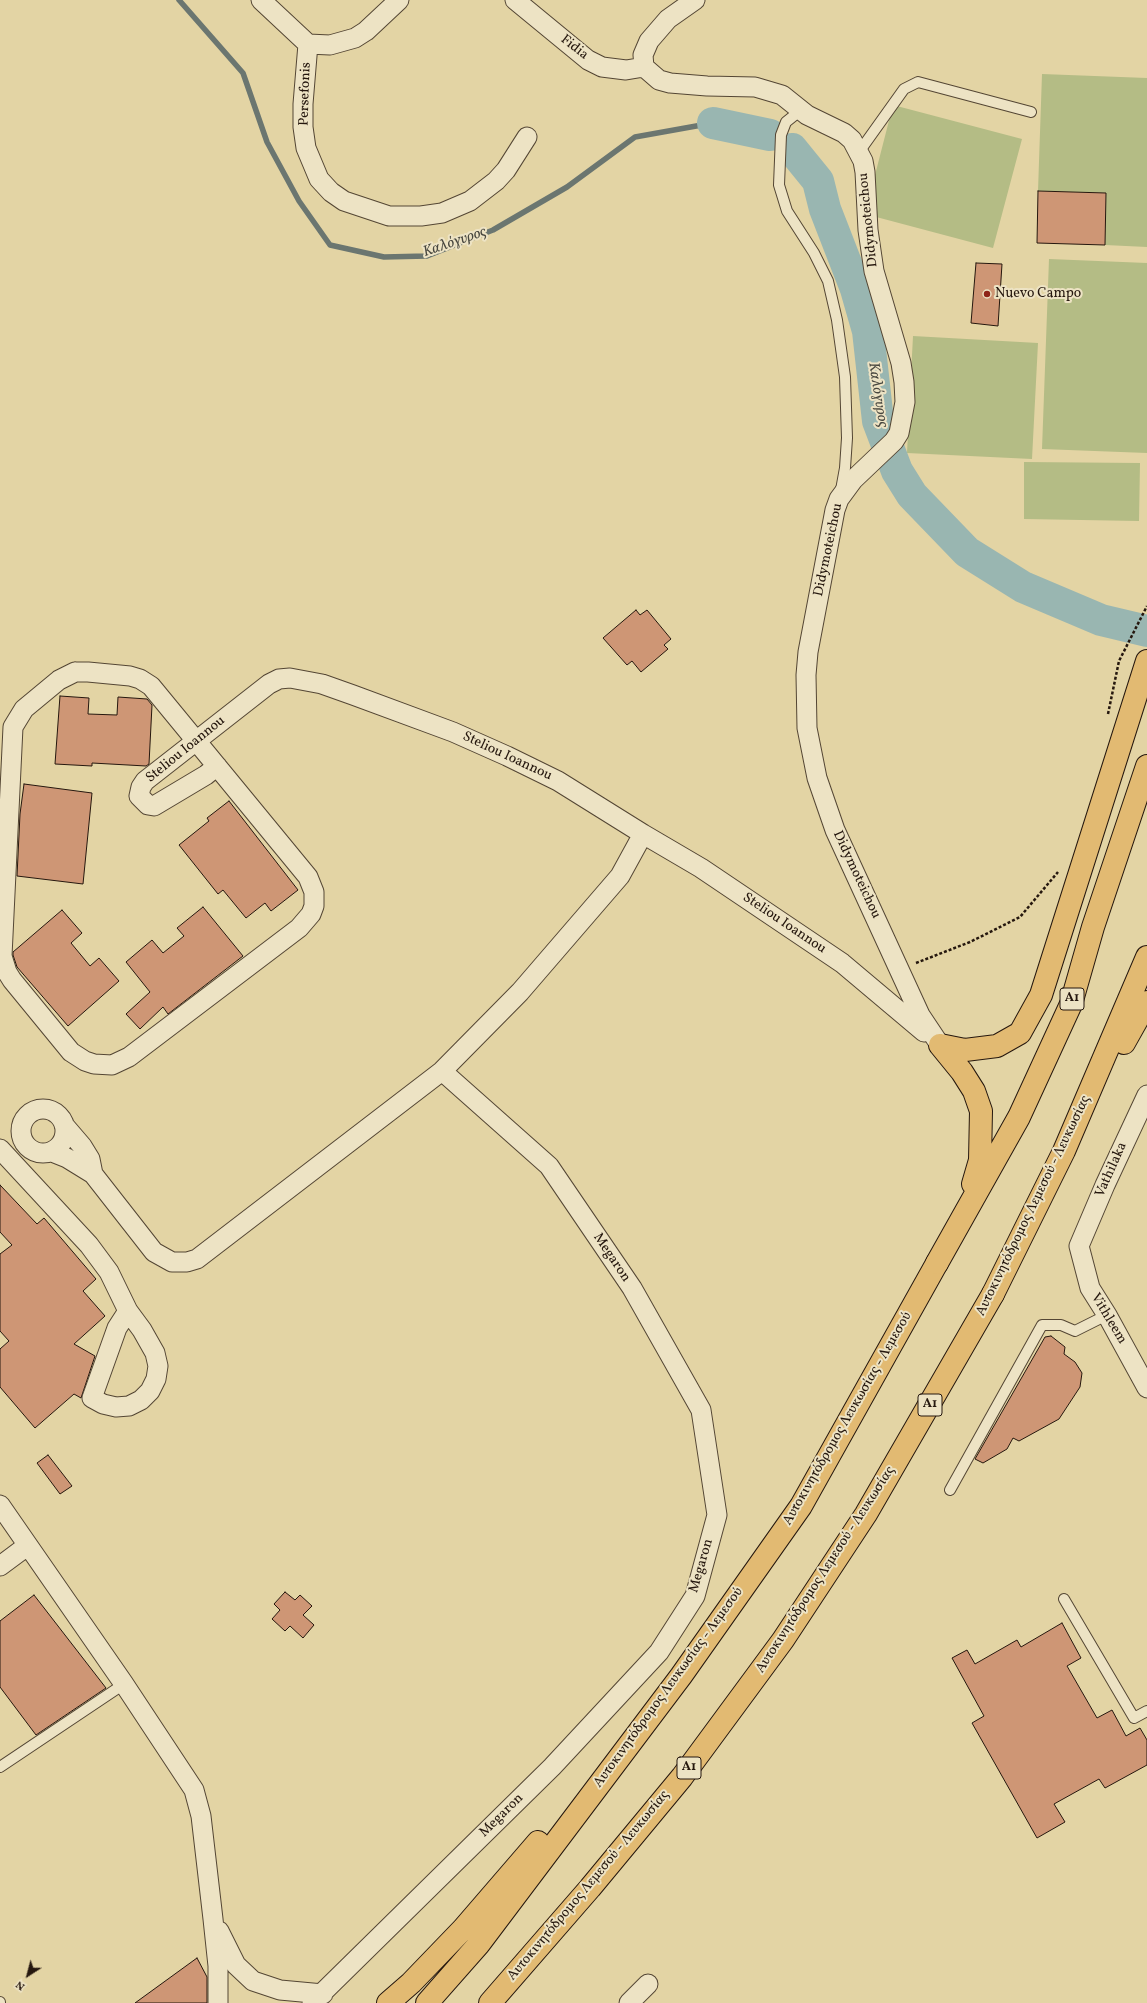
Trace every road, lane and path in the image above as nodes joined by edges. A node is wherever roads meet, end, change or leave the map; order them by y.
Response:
1 (261, 0) edge
2 (399, 0) edge
3 (515, 0) edge
4 (695, 0) edge
5 (308, 44) junction
6 (644, 67) junction
7 (800, 110) junction
8 (1031, 112) dead end
9 (527, 137) dead end
10 (859, 152) junction
11 (839, 498) junction
12 (1147, 606) edge
13 (1146, 664) edge
14 (1106, 720) dead end
15 (196, 740) junction
16 (217, 766) junction
17 (1147, 766) edge
18 (643, 834) junction
19 (1060, 871) dead end
20 (1147, 957) edge
21 (899, 970) junction
22 (1147, 1002) edge
23 (940, 1045) junction
24 (442, 1071) junction
25 (1147, 1095) edge
26 (64, 1125) junction
27 (24, 1145) junction
28 (1064, 1151) junction
29 (4, 1152) edge
30 (52, 1152) junction
31 (93, 1174) junction
32 (963, 1218) junction
33 (1079, 1246) joint
34 (128, 1311) junction
35 (1107, 1314) junction
36 (1147, 1388) edge
37 (950, 1490) dead end
38 (0, 1505) edge
39 (27, 1546) junction
40 (0, 1566) edge
41 (1064, 1599) dead end
42 (124, 1684) junction
43 (1147, 1711) edge
44 (633, 1738) junction
45 (0, 1767) edge
46 (213, 1919) junction
47 (648, 1984) dead end
48 (318, 1998) edge
49 (218, 2003) edge
50 (388, 2003) edge
51 (427, 2003) edge
52 (490, 2003) edge
53 (630, 2003) edge

1 - 5 street
2 - 5 street
3 - 6 street, Fidia
4 - 6 street
5 - 9 street, Persefonis
6 - 7 street, Didymoteichou
7 - 10 street, Didymoteichou
7 - 11 lane
8 - 10 lane
10 - 11 street, Didymoteichou
11 - 21 street, Didymoteichou
12 - 14 path
13 - 23 highway
15 - 16 street
15 - 16 street, Steliou Ioannou
15 - 16 street
15 - 18 street, Steliou Ioannou
17 - 32 highway, Αυτοκινητόδρομος Λευκωσίας - Λεμεσού / A1
18 - 23 street, Steliou Ioannou
18 - 24 street
19 - 21 path
20 - 28 highway, Αυτοκινητόδρομος Λεμεσού - Λευκωσίας / A1
21 - 23 street, Didymoteichou
22 - 28 highway
23 - 32 highway
24 - 31 street
24 - 48 street, Megaron
25 - 33 street, Vathilaka
26 - 27 street
26 - 30 street
26 - 31 street
27 - 29 street
27 - 30 street
28 - 52 highway, Αυτοκινητόδρομος Λεμεσού - Λευκωσίας / A1
29 - 34 street
30 - 31 street
32 - 44 highway, Αυτοκινητόδρομος Λευκωσίας - Λεμεσού / A1
33 - 35 street, Vithleem
34 - 34 street
35 - 36 street, Vithleem
35 - 37 lane
38 - 39 street
39 - 40 street
39 - 42 street
41 - 43 lane
42 - 45 lane
42 - 46 street
44 - 50 highway
44 - 51 highway, Αυτοκινητόδρομος Λευκωσίας - Λεμεσού / A1
46 - 48 street
46 - 49 street
47 - 53 street

